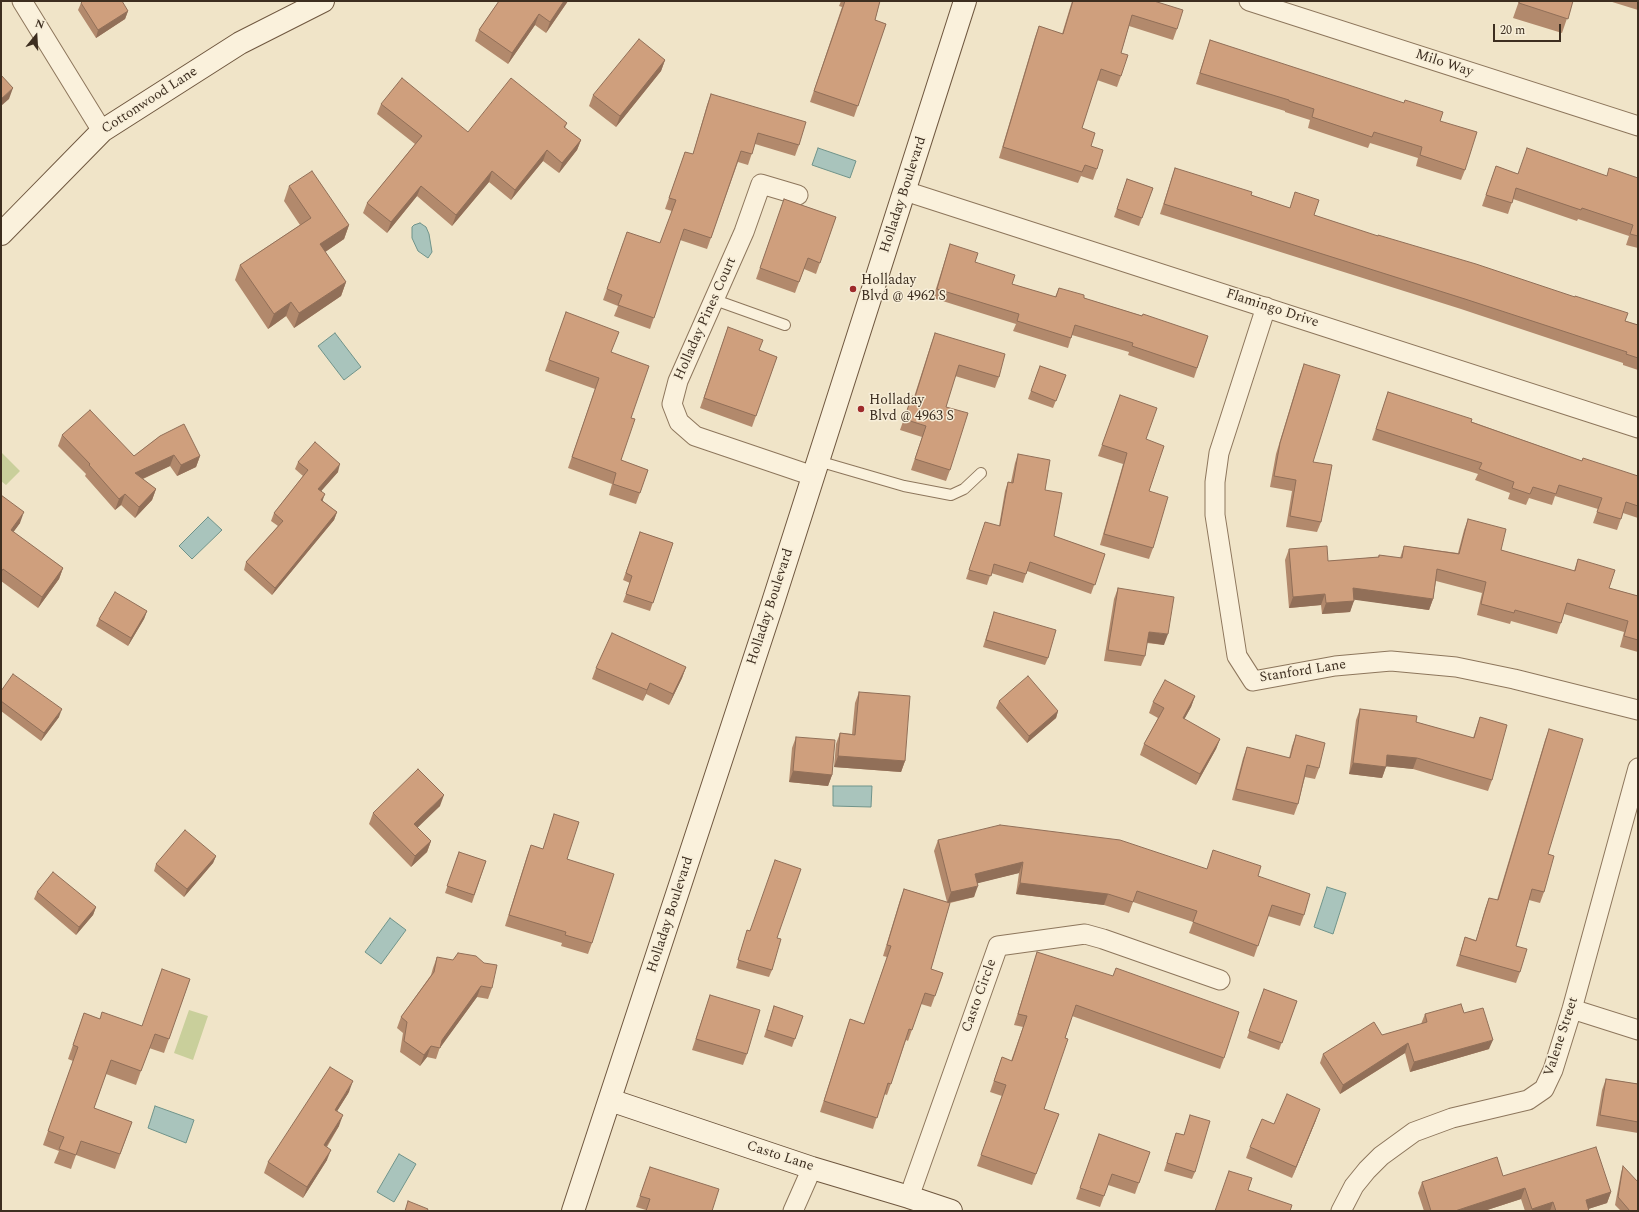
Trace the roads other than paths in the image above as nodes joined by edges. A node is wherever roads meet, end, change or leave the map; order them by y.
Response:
1 (22, 1) edge
2 (323, 1) edge
3 (965, 1) edge
4 (1250, 1) edge
5 (1638, 126) edge
6 (102, 131) junction
7 (905, 191) junction
8 (798, 195) dead end
9 (1, 234) edge
10 (715, 300) junction
11 (1266, 307) junction
12 (785, 325) dead end
13 (1638, 428) edge
14 (816, 469) junction
15 (981, 473) dead end
16 (1638, 710) edge
17 (1638, 768) edge
18 (1220, 980) dead end
19 (1572, 1009) junction
20 (1638, 1030) edge
21 (610, 1100) junction
22 (812, 1168) junction
23 (909, 1197) junction
24 (573, 1211) edge
25 (794, 1211) edge
26 (951, 1211) edge
27 (1341, 1211) edge

1 - 6 street
2 - 6 main road, Cottonwood Lane
3 - 7 main road, Holladay Boulevard
4 - 5 street, Milo Way
6 - 9 main road, Cottonwood Lane
7 - 11 street, Flamingo Drive
7 - 14 main road, Holladay Boulevard
8 - 10 street, Holladay Pines Court
10 - 12 lane
10 - 14 street, Holladay Pines Court
11 - 13 street, Flamingo Drive
11 - 16 street, Stanford Lane
14 - 15 lane
14 - 21 main road, Holladay Boulevard
17 - 19 street, Valene Street
18 - 23 street, Casto Circle
19 - 20 street
19 - 27 street, Valene Street
21 - 22 main road, Casto Lane
21 - 24 main road, Holladay Boulevard
22 - 23 main road, Casto Lane
22 - 25 street
23 - 26 main road, Casto Lane

